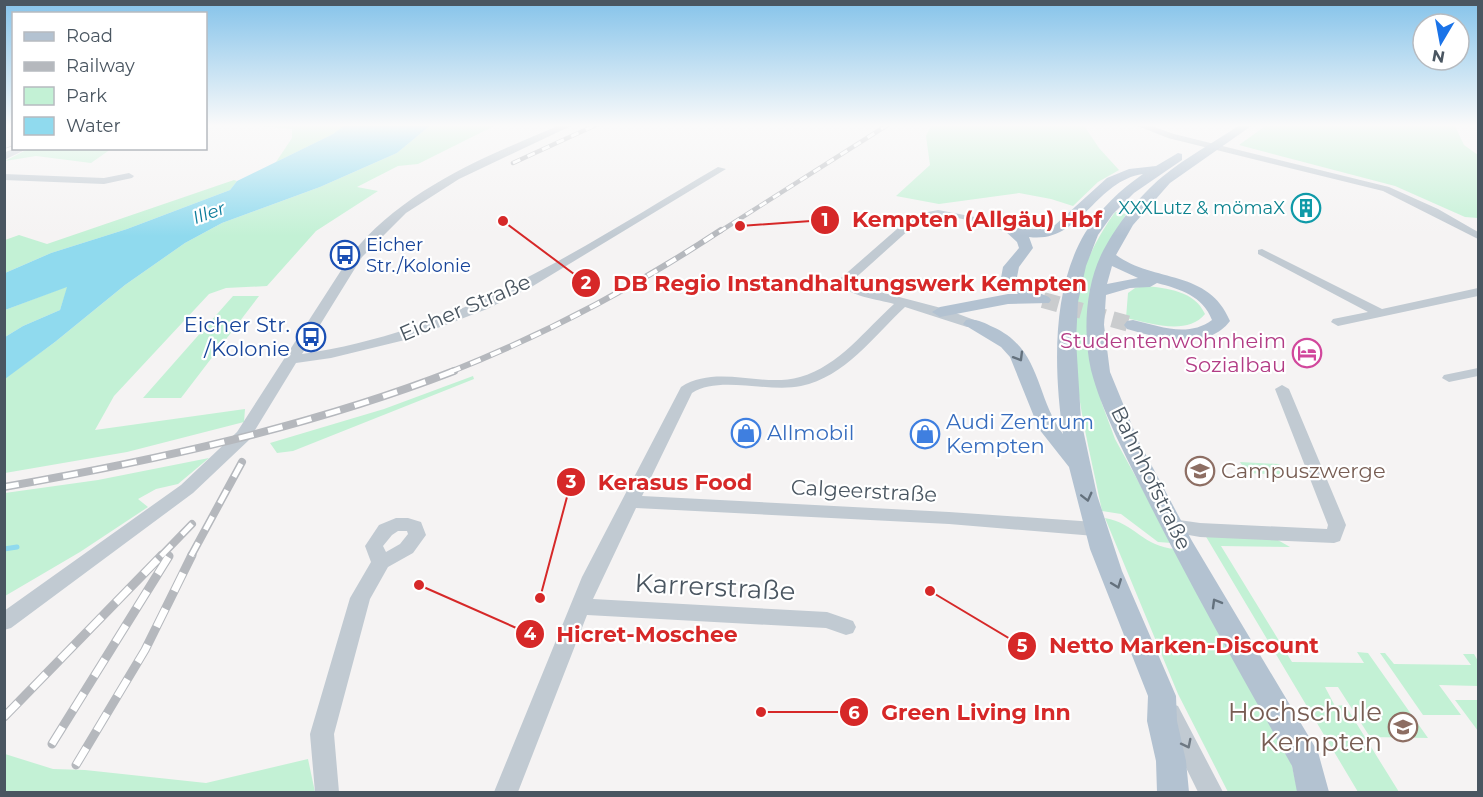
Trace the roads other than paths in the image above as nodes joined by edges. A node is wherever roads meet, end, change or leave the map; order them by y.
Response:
1 (490, 161) edge
2 (1175, 161) edge
3 (1187, 161) edge
4 (1277, 161) edge
5 (721, 169) dead end
6 (1158, 169) junction
7 (129, 176) dead end
8 (4, 177) edge
9 (1011, 230) junction
10 (1479, 236) edge
11 (1262, 252) dead end
12 (1108, 256) junction
13 (1185, 286) junction
14 (1479, 292) edge
15 (1097, 293) junction
16 (902, 303) junction
17 (940, 312) junction
18 (1381, 313) junction
19 (1338, 322) dead end
20 (972, 324) joint
21 (1132, 325) tunnel mouth
22 (290, 360) junction
23 (1479, 372) edge
24 (1449, 378) dead end
25 (1282, 389) dead end
26 (1079, 465) junction
27 (629, 501) junction
28 (1172, 526) junction
29 (1095, 529) junction
30 (381, 562) dead end
31 (579, 606) junction
32 (4, 622) edge
33 (846, 627) dead end
34 (1162, 696) junction
35 (1310, 778) edge
36 (327, 792) edge
37 (506, 792) edge
38 (1173, 792) edge
39 (1211, 792) edge
40 (1324, 792) edge

1 - 22 street
2 - 6 main road, Bahnhofstraße
3 - 12 main road, Bahnhofstraße
4 - 10 street
5 - 22 street, Eicher Straße
6 - 9 main road
6 - 26 main road, Bahnhofstraße
7 - 8 street
9 - 16 street
9 - 17 main road
11 - 18 street
12 - 13 main road
12 - 15 main road, Bahnhofstraße
13 - 15 main road
13 - 21 main road
14 - 18 street
15 - 28 main road, Bahnhofstraße
16 - 17 street
16 - 27 street
17 - 20 street
18 - 19 street
20 -> 26 main road
22 - 32 street
23 - 24 street
25 - 28 street
26 -> 29 main road, Bahnhofstraße
27 - 29 street, Calgeerstraße
27 - 31 street
35 -> 28 main road, Bahnhofstraße
29 -> 34 main road, Bahnhofstraße
30 - 36 street
31 - 33 street, Karrerstraße
31 - 37 street
34 - 38 main road
34 -> 39 street, Bahnhofstraße
35 - 40 street, Bahnhofstraße

